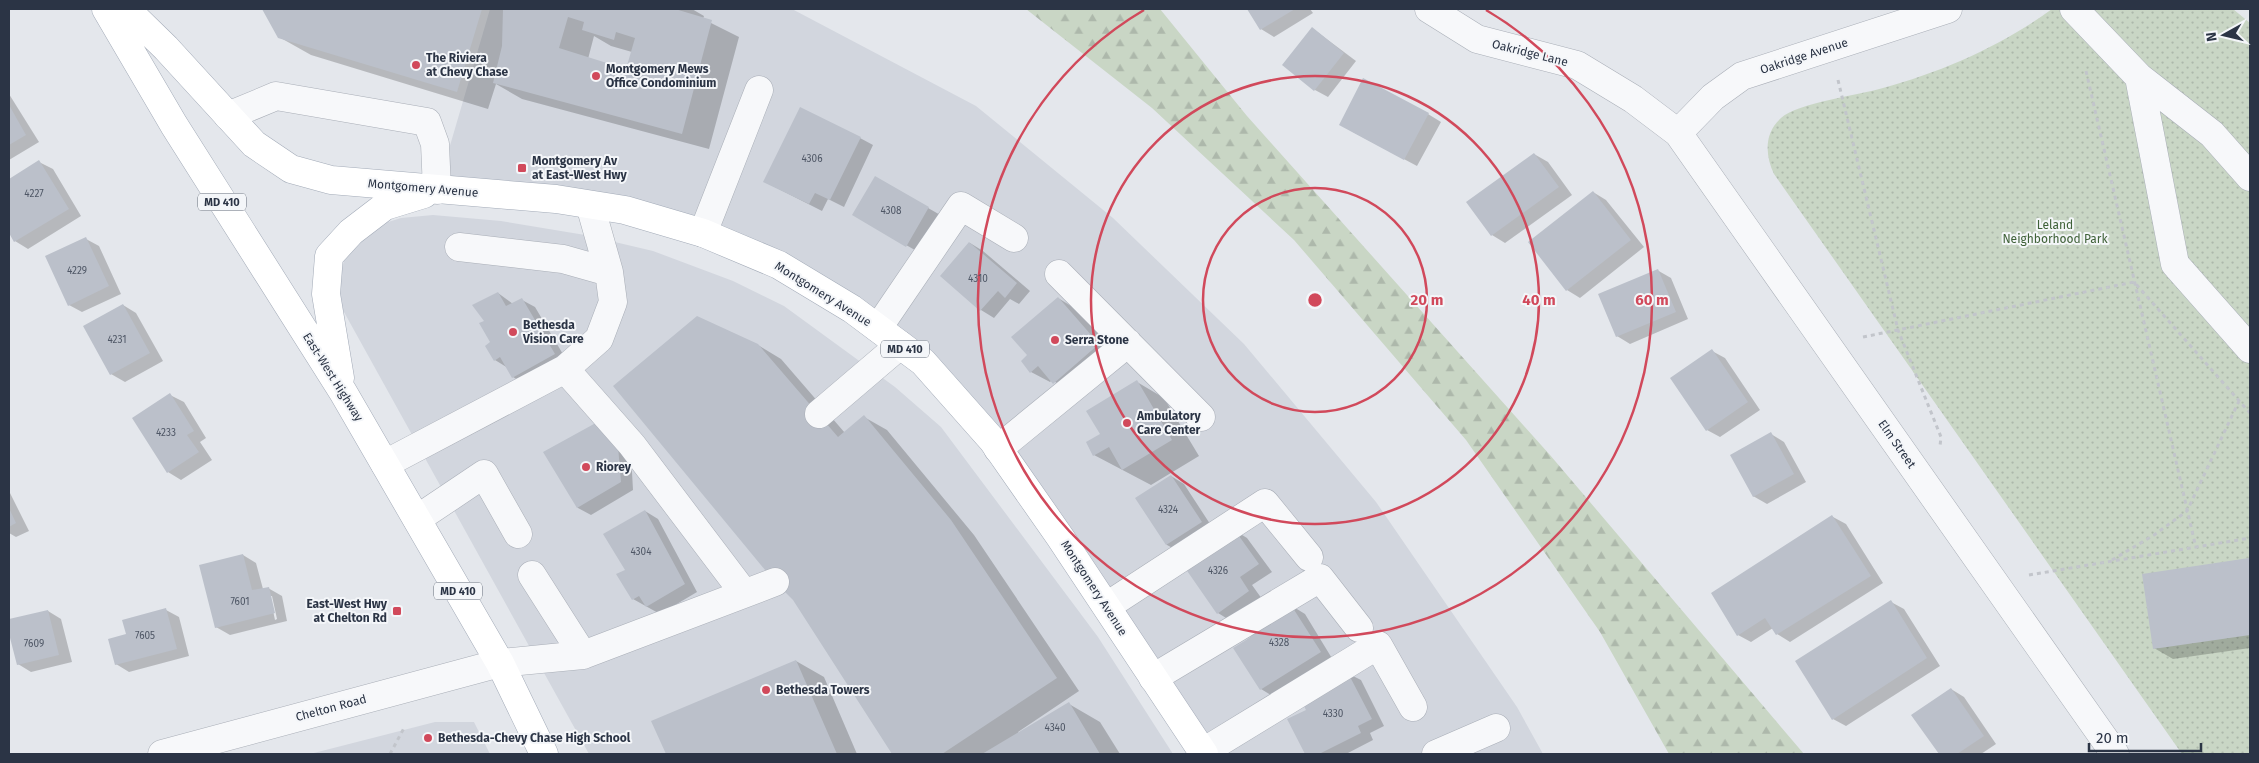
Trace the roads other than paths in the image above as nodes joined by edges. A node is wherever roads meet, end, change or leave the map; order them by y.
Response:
1 (106, 9) edge
2 (126, 9) edge
3 (1429, 9) edge
4 (1948, 9) edge
5 (2074, 9) edge
6 (2139, 77) junction
7 (759, 90) dead end
8 (228, 116) junction
9 (1678, 133) junction
10 (2250, 177) edge
11 (437, 190) junction
12 (590, 205) junction
13 (703, 233) junction
14 (1014, 238) dead end
15 (459, 247) dead end
16 (609, 272) junction
17 (1059, 274) dead end
18 (878, 328) junction
19 (1128, 343) junction
20 (900, 345) junction
21 (2250, 349) edge
22 (565, 369) junction
23 (343, 392) junction
24 (819, 414) dead end
25 (1201, 417) dead end
26 (998, 449) junction
27 (385, 464) junction
28 (417, 519) junction
29 (518, 534) dead end
30 (1309, 557) dead end
31 (532, 575) dead end
32 (775, 582) dead end
33 (744, 593) junction
34 (1107, 606) junction
35 (1359, 628) dead end
36 (583, 656) junction
37 (500, 663) junction
38 (1153, 678) junction
39 (1413, 707) dead end
40 (1496, 728) dead end
41 (543, 749) edge
42 (1203, 753) edge
43 (162, 754) edge
44 (1436, 754) edge
45 (2115, 754) edge

1 - 23 main road, East-West Highway / MD 410
2 - 8 main road, Montgomery Avenue / MD 410
3 - 9 street, Oakridge Lane
4 - 9 street, Oakridge Avenue
5 - 6 street
6 - 10 street
6 - 21 street
7 - 13 street
8 - 11 main road, Montgomery Avenue / MD 410
8 - 11 street
9 - 45 street, Elm Street
11 - 12 main road, Montgomery Avenue / MD 410
11 - 23 main road
12 - 13 main road, Montgomery Avenue / MD 410
12 - 16 street
13 - 18 main road, Montgomery Avenue / MD 410
14 - 18 street
15 - 16 street
16 - 22 street
17 - 19 street
18 - 20 main road, Montgomery Avenue / MD 410
19 - 25 street
19 - 26 street
20 - 24 street
20 - 26 main road, Montgomery Avenue / MD 410
22 - 27 street
22 - 33 street
23 - 27 main road, East-West Highway / MD 410
26 - 34 main road, Montgomery Avenue / MD 410
27 - 28 main road, East-West Highway / MD 410
28 - 29 street
28 - 37 main road, East-West Highway / MD 410
30 - 34 street
31 - 36 street
32 - 33 street, Chelton Road
33 - 36 street, Chelton Road
34 - 38 main road, Montgomery Avenue / MD 410
35 - 38 street
36 - 37 street, Chelton Road
37 - 41 main road, East-West Highway / MD 410
37 - 43 street, Chelton Road
38 - 42 main road, Montgomery Avenue / MD 410
39 - 42 street
40 - 44 street

